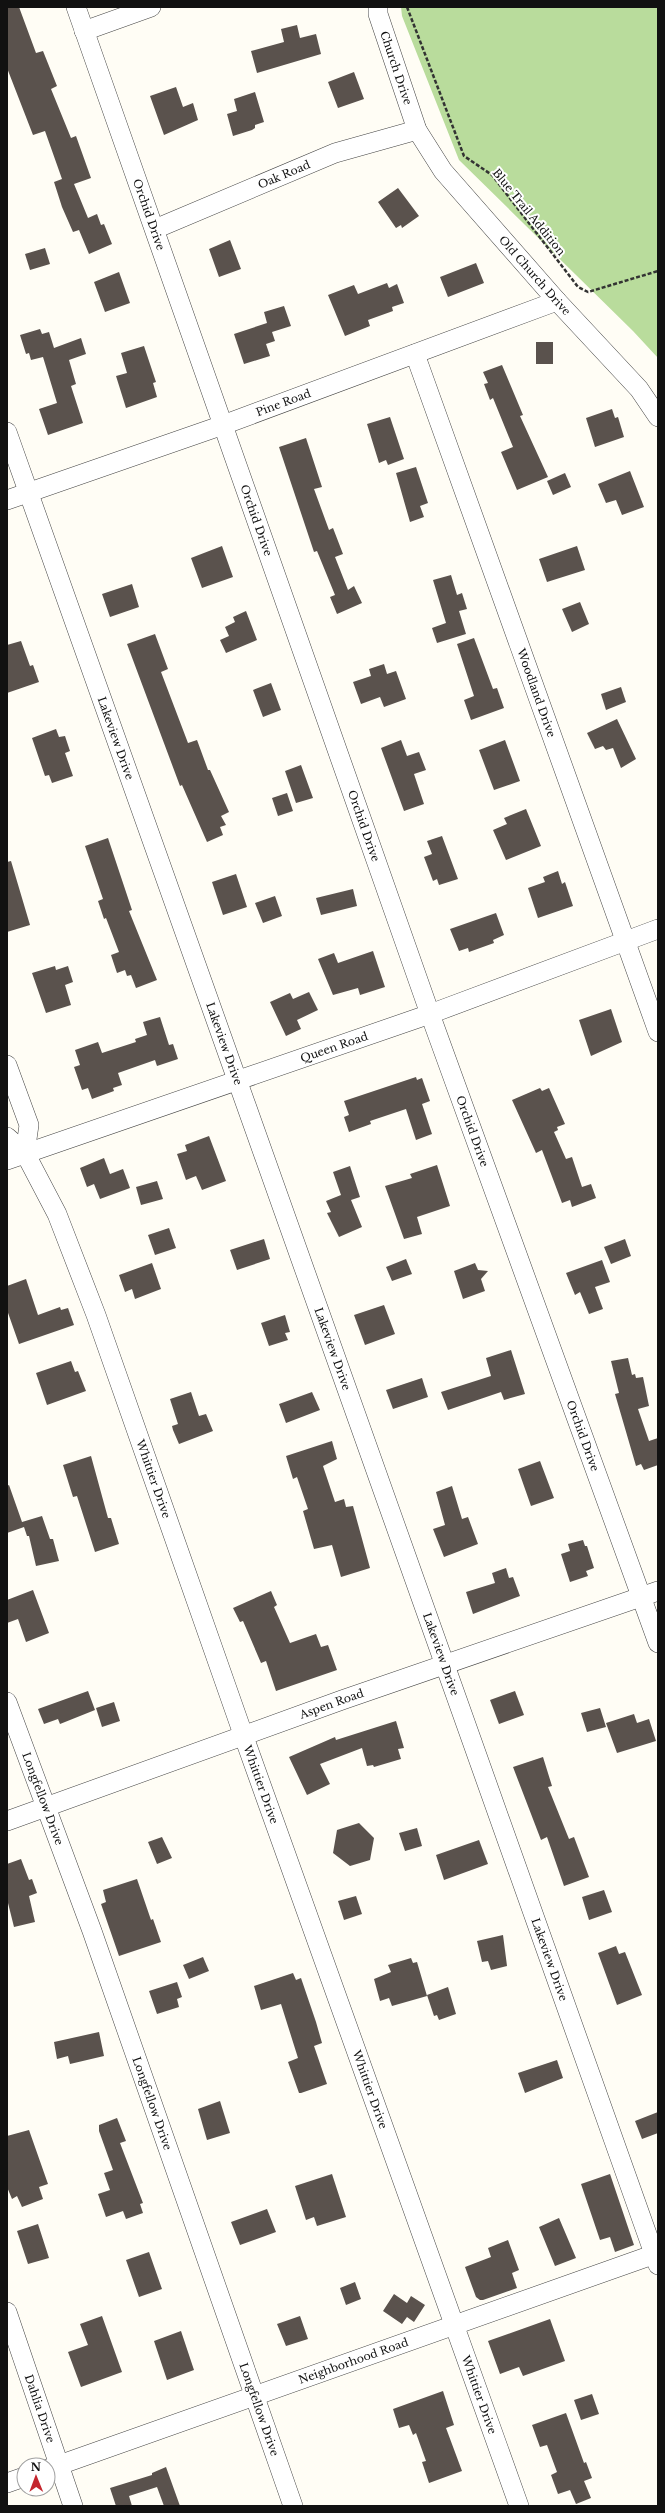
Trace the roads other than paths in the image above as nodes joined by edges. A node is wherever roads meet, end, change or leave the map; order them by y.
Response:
1 (76, 7) edge
2 (151, 7) edge
3 (378, 7) edge
4 (84, 31) junction
5 (417, 130) junction
6 (155, 229) junction
7 (557, 301) junction
8 (415, 354) junction
9 (658, 416) edge
10 (223, 425) junction
11 (7, 432) edge
12 (29, 493) junction
13 (7, 500) edge
14 (658, 929) edge
15 (625, 942) junction
16 (430, 1014) junction
17 (658, 1032) edge
18 (7, 1065) edge
19 (238, 1080) junction
20 (7, 1137) edge
21 (25, 1153) junction
22 (7, 1160) edge
23 (650, 1594) edge
24 (658, 1643) edge
25 (444, 1666) junction
26 (7, 1702) edge
27 (244, 1738) junction
28 (45, 1808) junction
29 (7, 1821) edge
30 (657, 2258) edge
31 (7, 2312) edge
32 (455, 2323) junction
33 (253, 2396) junction
34 (50, 2457) edge
35 (56, 2466) edge
36 (56, 2473) edge
37 (73, 2506) edge
38 (293, 2506) edge
39 (520, 2506) edge

1 - 4 street, Orchid Drive
2 - 4 street
3 - 5 street, Church Drive
4 - 6 street, Orchid Drive
5 - 6 street, Oak Road
5 - 7 street, Old Church Drive
6 - 10 street, Orchid Drive
7 - 8 street, Pine Road
7 - 9 street, Old Church Drive
8 - 10 street, Pine Road
8 - 15 street, Woodland Drive
10 - 12 street, Pine Road
10 - 16 street, Orchid Drive
11 - 12 street, Lakeview Drive
12 - 13 street, Pine Road
12 - 19 street, Lakeview Drive
14 - 15 street, Queen Road
15 - 16 street, Queen Road
15 - 17 street, Woodland Drive
16 - 19 street, Queen Road
16 - 23 street, Orchid Drive
18 - 21 street
19 - 21 street, Queen Road
19 - 25 street, Lakeview Drive
20 - 21 street
21 - 22 street, Queen Road
21 - 27 street, Whittier Drive
23 - 24 street, Orchid Drive
23 - 25 street, Aspen Road
25 - 27 street, Aspen Road
25 - 30 street, Lakeview Drive
26 - 28 street, Longfellow Drive
27 - 28 street, Aspen Road
27 - 32 street, Whittier Drive
28 - 29 street, Aspen Road
28 - 33 street, Longfellow Drive
30 - 32 street, Neighborhood Road
31 - 34 street, Dahlia Drive
32 - 33 street, Neighborhood Road
32 - 39 street, Whittier Drive
33 - 35 street, Neighborhood Road
33 - 38 street, Longfellow Drive
36 - 37 street, Dahlia Drive

